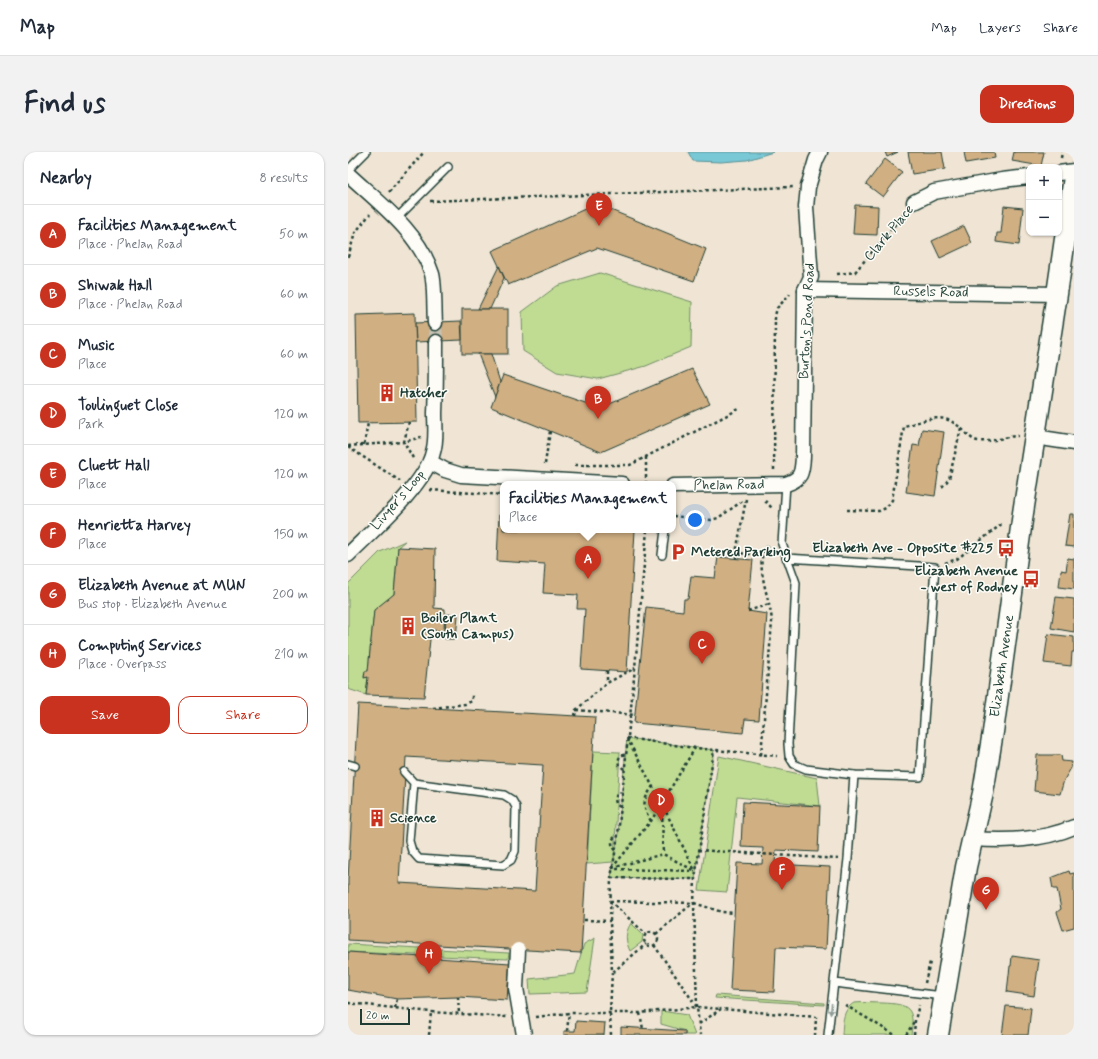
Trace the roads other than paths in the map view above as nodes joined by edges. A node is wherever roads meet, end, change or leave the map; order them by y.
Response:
1 (366, 152) edge
2 (820, 152) edge
3 (448, 167) dead end
4 (348, 170) edge
5 (1074, 171) edge
6 (1062, 173) edge
7 (348, 174) edge
8 (1026, 177) edge
9 (1074, 177) edge
10 (914, 202) road end
11 (396, 219) junction
12 (808, 284) junction
13 (1058, 294) junction
14 (435, 323) tunnel mouth
15 (436, 342) tunnel mouth
16 (1028, 436) junction
17 (1074, 443) edge
18 (430, 462) junction
19 (568, 481) edge
20 (780, 484) junction
21 (676, 486) edge
22 (665, 533) edge
23 (348, 555) edge
24 (662, 555) dead end
25 (786, 558) junction
26 (404, 772) dead end
27 (854, 775) junction
28 (414, 783) junction
29 (1074, 827) edge
30 (972, 839) junction
31 (518, 950) dead end
32 (834, 983) junction
33 (944, 996) junction
34 (524, 1035) edge
35 (828, 1035) edge
36 (938, 1035) edge

1 - 4 lane
2 - 12 street, Burton's Pond Road
3 - 11 lane
5 - 6 street
7 - 11 street
8 - 10 street, Clark Place
9 - 13 main road, Elizabeth Avenue
11 - 14 street
12 - 13 street, Russels Road
12 - 20 street, Burton's Pond Road
13 - 16 main road, Elizabeth Avenue
15 - 18 street, Livyer's Loop
16 - 17 street
16 - 30 main road, Elizabeth Avenue
18 - 19 street
18 - 23 street, Livyer's Loop
20 - 21 street, Phelan Road
20 - 25 lane
22 - 24 lane
25 - 27 lane
25 - 27 lane
26 - 28 lane
27 - 32 lane
28 - 28 lane
29 - 30 street
30 - 33 main road, Elizabeth Avenue
31 - 34 street, bridge
32 - 33 lane
32 -> 35 lane
33 - 36 main road, Elizabeth Avenue

